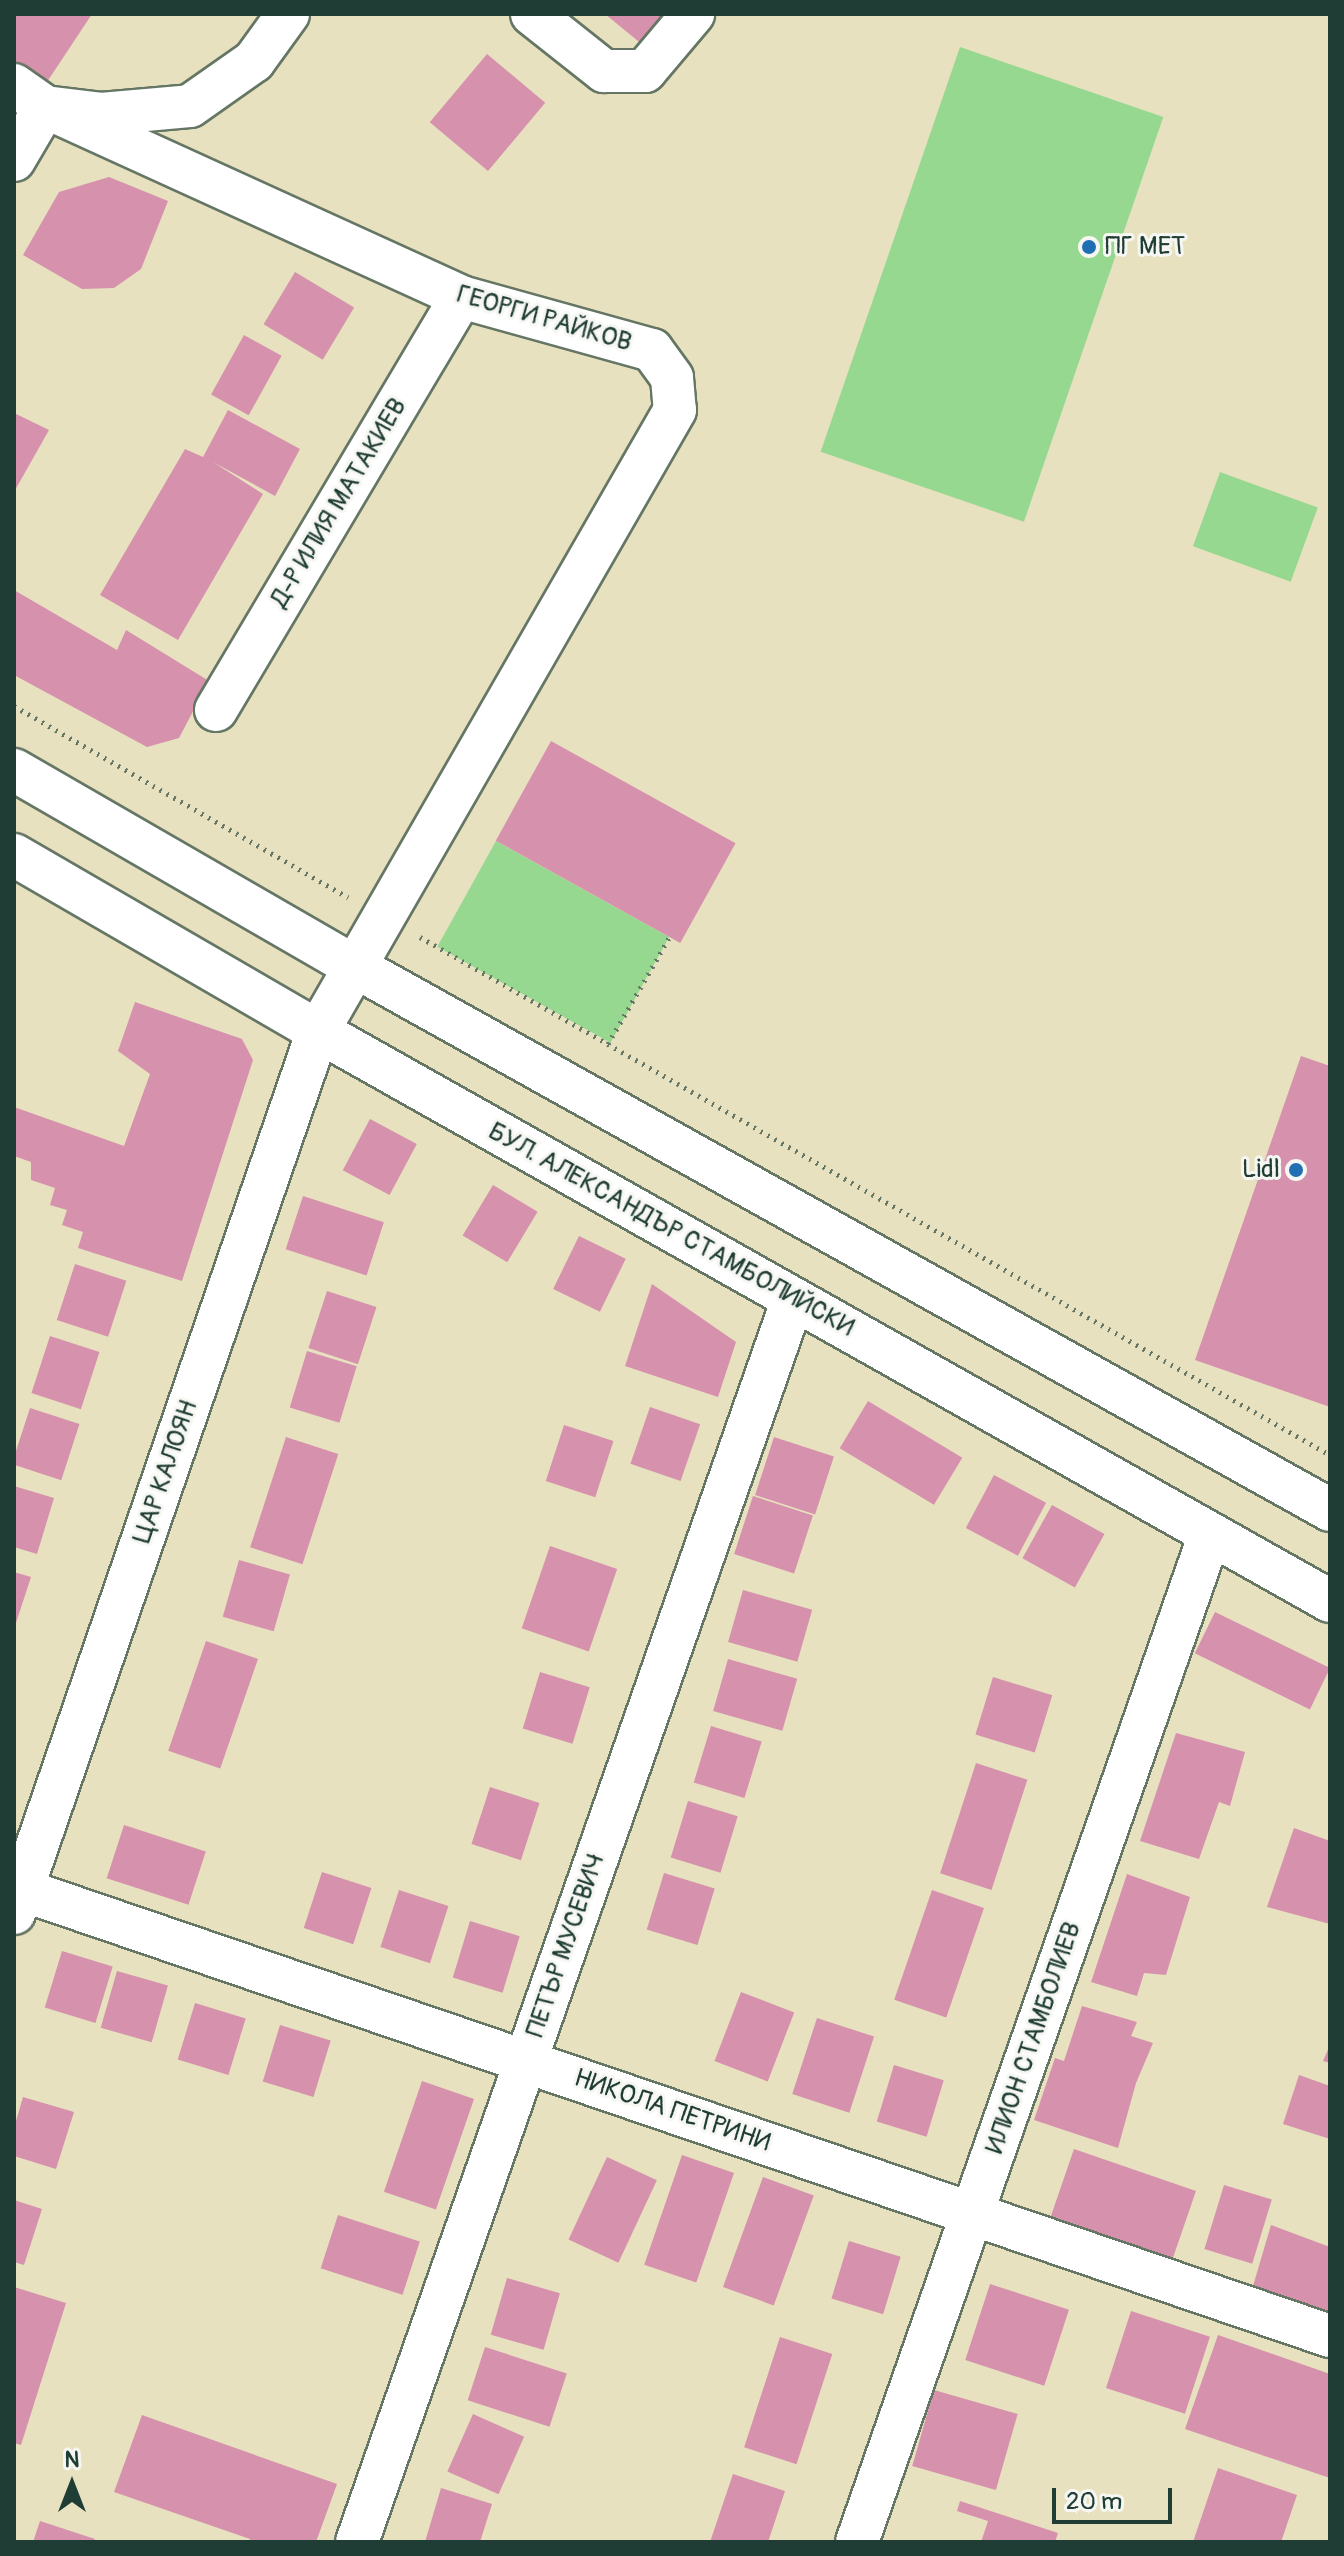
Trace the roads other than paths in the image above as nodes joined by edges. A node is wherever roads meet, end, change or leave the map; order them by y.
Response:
1 (288, 14) edge
2 (532, 14) edge
3 (693, 14) edge
4 (30, 96) edge
5 (14, 160) edge
6 (461, 297) junction
7 (216, 710) dead end
8 (14, 770) edge
9 (14, 855) edge
10 (354, 966) junction
11 (318, 1031) junction
12 (793, 1299) junction
13 (1330, 1510) edge
14 (1210, 1534) junction
15 (1330, 1601) edge
16 (17, 1897) edge
17 (526, 2061) junction
18 (972, 2214) junction
19 (1330, 2336) edge
20 (357, 2542) edge
21 (857, 2542) edge

1 - 4 street
2 - 3 street
4 - 5 street
4 - 6 street, ГЕОРГИ РАЙКОВ
6 - 7 street, Д-Р ИЛИЯ МАТАКИЕВ
6 - 10 street, ГЕОРГИ РАЙКОВ
8 - 10 street
9 - 11 street, БУЛ. АЛЕКСАНДЪР СТАМБОЛИЙСКИ
10 - 11 street, ЦАР КАЛОЯН
10 - 13 street
11 - 12 street, БУЛ. АЛЕКСАНДЪР СТАМБОЛИЙСКИ
11 - 16 street, ЦАР КАЛОЯН
12 - 14 street, БУЛ. АЛЕКСАНДЪР СТАМБОЛИЙСКИ
12 - 17 street, ПЕТЪР МУСЕВИЧ
14 - 15 street, БУЛ. АЛЕКСАНДЪР СТАМБОЛИЙСКИ
14 - 18 street, ИЛИОН СТАМБОЛИЕВ
16 - 17 street, НИКОЛА ПЕТРИНИ
17 - 18 street, НИКОЛА ПЕТРИНИ
17 - 20 street, ПЕТЪР МУСЕВИЧ
18 - 19 street, НИКОЛА ПЕТРИНИ
18 - 21 street, ИЛИОН СТАМБОЛИЕВ

